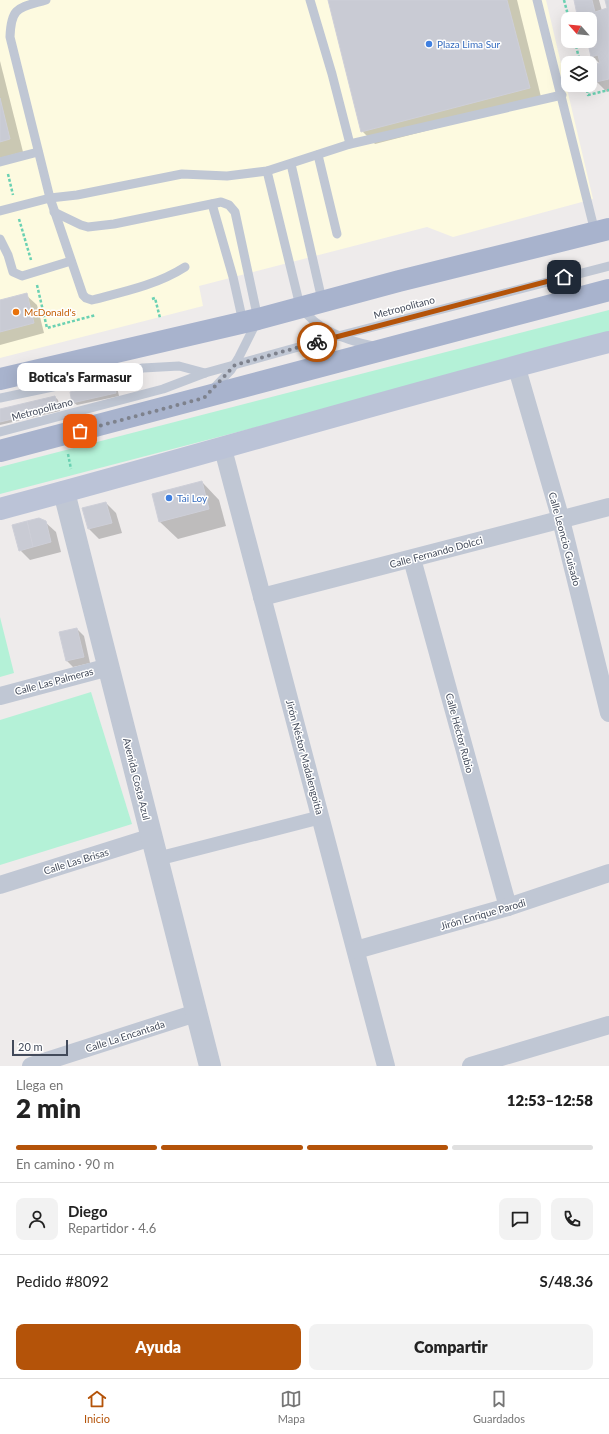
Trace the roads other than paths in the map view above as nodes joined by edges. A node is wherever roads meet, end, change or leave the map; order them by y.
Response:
1 (46, 0) edge
2 (310, 0) edge
3 (537, 0) edge
4 (562, 95) junction
5 (350, 144) junction
6 (38, 152) junction
7 (318, 155) junction
8 (0, 162) edge
9 (291, 164) junction
10 (267, 171) junction
11 (50, 198) junction
12 (212, 204) junction
13 (0, 211) edge
14 (54, 212) junction
15 (602, 231) edge
16 (336, 234) dead end
17 (0, 239) edge
18 (71, 261) junction
19 (609, 266) edge
20 (185, 267) dead end
21 (609, 290) edge
22 (322, 300) junction
23 (300, 306) junction
24 (250, 320) junction
25 (338, 336) junction
26 (609, 342) edge
27 (386, 349) junction
28 (235, 365) junction
29 (516, 365) junction
30 (205, 373) junction
31 (0, 379) edge
32 (0, 398) edge
33 (204, 398) junction
34 (0, 432) edge
35 (223, 448) junction
36 (0, 451) edge
37 (64, 492) junction
38 (609, 507) edge
39 (0, 509) edge
40 (561, 520) junction
41 (412, 559) junction
42 (262, 597) junction
43 (108, 667) junction
44 (0, 696) edge
45 (609, 713) edge
46 (321, 817) junction
47 (152, 837) junction
48 (157, 859) junction
49 (609, 873) edge
50 (0, 885) edge
51 (508, 907) junction
52 (356, 950) junction
53 (196, 1013) junction
54 (609, 1025) edge
55 (31, 1066) edge
56 (210, 1066) edge
57 (386, 1066) edge
58 (471, 1066) edge

1 - 6 lane
2 - 5 lane
3 - 4 lane
4 - 5 lane
4 - 15 lane
5 - 7 lane
6 - 8 lane
6 - 11 lane
7 - 9 lane
7 - 16 lane
9 - 10 lane
9 - 22 lane
10 - 11 lane
10 - 23 lane
11 - 13 lane
11 - 14 lane
12 - 14 lane
12 - 24 lane
12 - 24 lane
14 - 18 lane
15 - 22 main road
17 - 18 lane
18 - 20 lane
19 - 25 lane, Metropolitano
21 - 27 main road
22 - 23 main road
23 - 24 main road
23 - 25 lane
24 - 28 lane
24 - 31 main road
25 - 27 lane
25 - 28 lane, Metropolitano
26 - 29 main road
27 - 33 main road
28 - 30 lane, Metropolitano
28 - 33 lane
29 - 35 main road
29 - 40 street, Calle Leoncio Guisado
30 - 32 lane, Metropolitano
30 - 34 lane, Metropolitano
33 - 36 main road
35 - 37 main road
35 - 42 street, Jirón Néstor Madalengoitia
37 - 39 main road
37 - 43 street, Avenida Costa Azul
38 - 40 street, Calle Fernando Dolcci
40 - 41 street, Calle Fernando Dolcci
40 - 45 street, Calle Leoncio Guisado
41 - 42 street, Calle Fernando Dolcci
41 - 51 street, Calle Héctor Rubio
42 - 46 street, Jirón Néstor Madalengoitia
43 - 44 street, Calle Las Palmeras
43 - 47 street, Avenida Costa Azul
46 - 48 street
46 - 52 street, Jirón Néstor Madalengoitia
47 - 48 street, Avenida Costa Azul
47 - 50 street, Calle Las Brisas
48 - 53 street, Avenida Costa Azul
49 - 51 street, Jirón Enrique Parodi
51 - 52 street, Jirón Enrique Parodi
52 - 57 street, Jirón Néstor Madalengoitia
53 - 55 street, Calle La Encantada
53 - 56 street, Avenida Costa Azul
54 - 58 street

